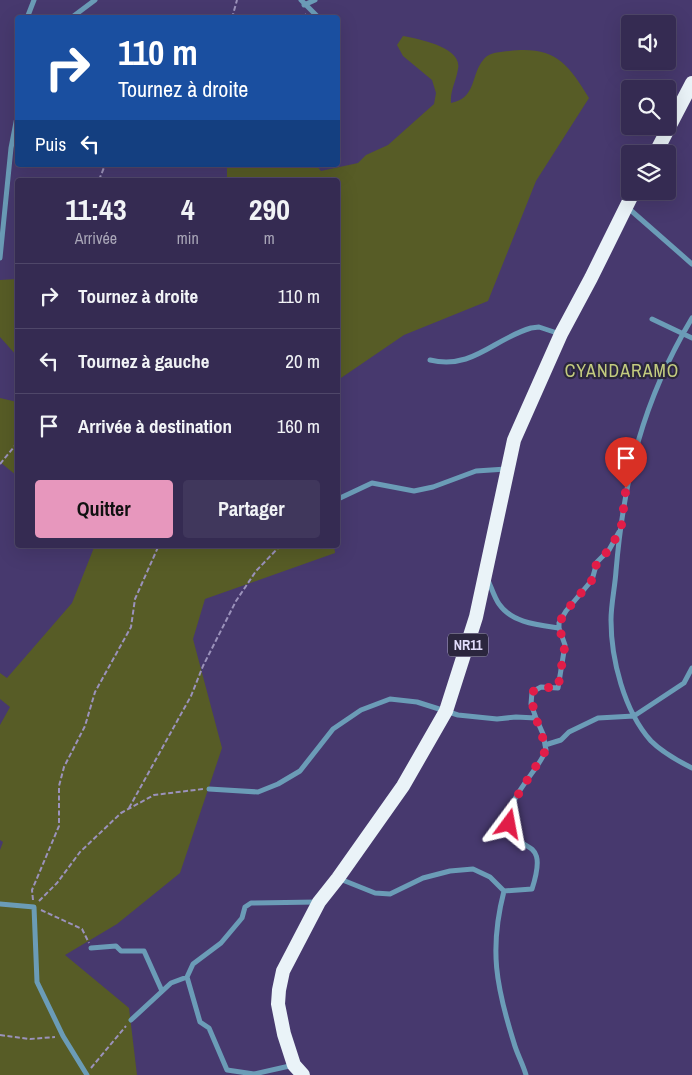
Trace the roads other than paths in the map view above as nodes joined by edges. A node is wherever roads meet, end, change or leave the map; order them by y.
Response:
1 (34, 0) edge
2 (95, 0) edge
3 (315, 0) edge
4 (302, 3) edge
5 (28, 15) edge
6 (75, 15) edge
7 (316, 15) edge
8 (692, 83) edge
9 (15, 127) edge
10 (660, 145) edge
11 (629, 200) edge
12 (626, 206) junction
13 (0, 258) edge
14 (692, 264) edge
15 (692, 318) edge
16 (652, 319) dead end
17 (561, 334) junction
18 (683, 334) junction
19 (692, 338) edge
20 (430, 360) dead end
21 (507, 469) junction
22 (340, 498) edge
23 (621, 529) junction
24 (484, 572) junction
25 (559, 628) junction
26 (692, 668) edge
27 (446, 711) junction
28 (634, 716) junction
29 (536, 718) junction
30 (545, 745) junction
31 (692, 768) edge
32 (209, 789) road end
33 (338, 878) junction
34 (504, 891) junction
35 (319, 902) junction
36 (0, 904) edge
37 (91, 948) road end
38 (186, 977) junction
39 (162, 991) junction
40 (131, 1020) road end
41 (299, 1070) edge
42 (86, 1075) edge
43 (526, 1075) edge

1 - 5 street
2 - 6 street
3 - 4 street
4 - 7 street
8 - 10 highway
9 - 13 street
11 - 12 highway, NR11
12 - 14 street
12 - 17 highway, NR11
15 - 18 street
16 - 18 street
17 - 20 street
17 - 21 highway, NR11
18 - 19 street
18 - 23 street
21 - 22 street
21 - 24 highway, NR11
23 - 25 street
23 - 28 street
24 - 25 street
24 - 27 highway, NR11
25 - 29 street
26 - 28 street
27 - 29 street
27 - 32 street
27 - 33 highway, NR11
28 - 30 street
28 - 31 street
29 - 30 street
30 - 34 street
33 - 34 street
33 - 35 highway, NR11
34 - 43 street
35 - 38 street
35 - 41 highway, NR11
36 - 42 street
37 - 39 street
38 - 39 street
38 - 41 street
39 - 40 street

